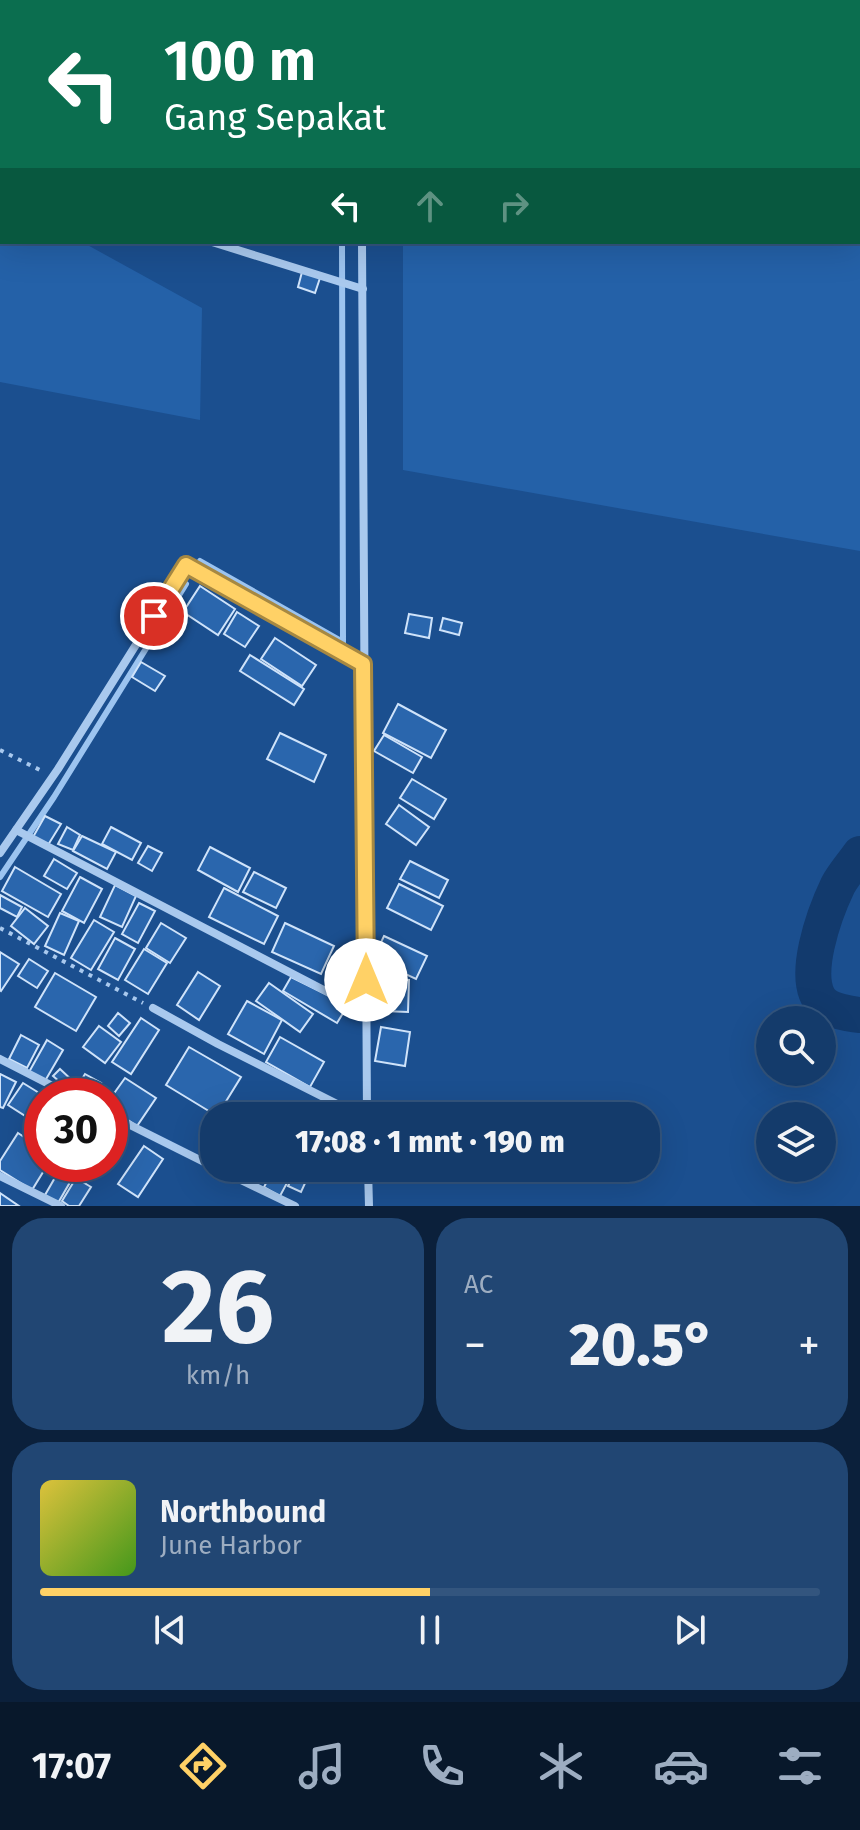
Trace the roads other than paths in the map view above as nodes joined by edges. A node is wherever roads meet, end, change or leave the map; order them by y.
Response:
1 (218, 244) edge
2 (362, 244) edge
3 (363, 289) junction
4 (363, 664) junction
5 (17, 831) junction
6 (0, 853) edge
7 (153, 1008) road end
8 (366, 1012) junction
9 (0, 1059) edge
10 (37, 1078) edge
11 (333, 1102) edge
12 (367, 1102) edge
13 (128, 1124) edge
14 (200, 1160) edge
15 (0, 1176) edge
16 (244, 1182) edge
17 (368, 1182) edge
18 (61, 1206) edge
19 (295, 1206) edge
20 (369, 1206) edge

1 - 3 street
2 - 3 street
3 - 4 street
4 - 5 street
4 - 8 street
5 - 6 street
5 - 8 street
7 - 11 street
8 - 12 street
9 - 10 street
13 - 14 street
15 - 18 street
16 - 19 street
17 - 20 street

